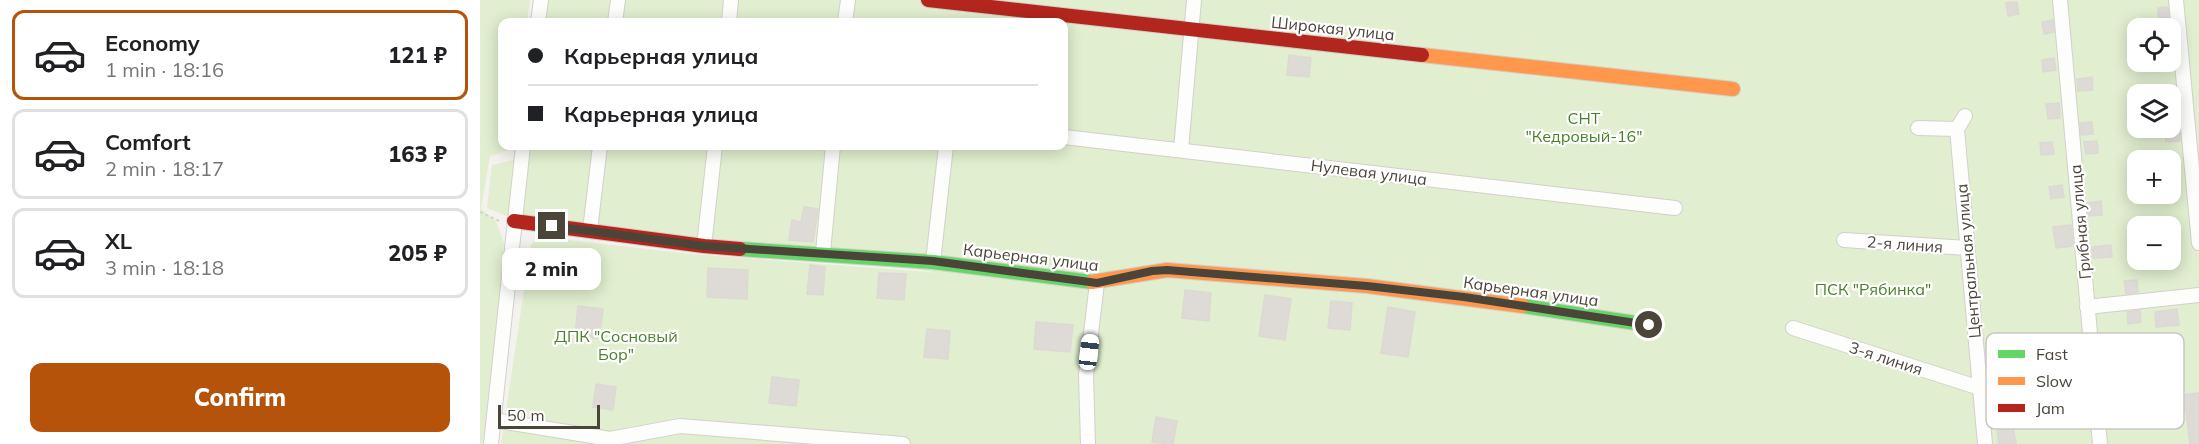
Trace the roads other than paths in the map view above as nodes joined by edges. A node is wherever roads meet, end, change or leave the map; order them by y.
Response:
1 (541, 0) edge
2 (618, 0) edge
3 (731, 0) edge
4 (848, 0) edge
5 (928, 0) edge
6 (1194, 0) edge
7 (2060, 0) edge
8 (2176, 0) edge
9 (539, 18) edge
10 (616, 18) edge
11 (729, 18) edge
12 (846, 18) edge
13 (1192, 29) junction
14 (1733, 89) dead end
15 (1965, 116) dead end
16 (1918, 128) dead end
17 (1957, 129) junction
18 (1068, 137) edge
19 (523, 150) edge
20 (600, 150) edge
21 (715, 150) edge
22 (833, 150) edge
23 (946, 150) edge
24 (1181, 150) junction
25 (1675, 208) dead end
26 (514, 221) junction
27 (590, 230) junction
28 (1844, 240) dead end
29 (2199, 243) edge
30 (704, 246) junction
31 (1967, 248) junction
32 (823, 252) junction
33 (933, 261) junction
34 (1097, 283) junction
35 (2199, 295) edge
36 (2087, 307) junction
37 (1649, 325) dead end
38 (1793, 328) dead end
39 (2089, 333) edge
40 (1980, 388) junction
41 (494, 420) junction
42 (2099, 429) edge
43 (779, 439) edge
44 (490, 444) edge
45 (903, 444) edge
46 (1088, 444) edge
47 (1985, 444) edge
48 (2100, 444) edge

1 - 9 street
2 - 10 street
3 - 11 street
4 - 12 street
5 - 13 street, Широкая улица
6 - 13 street
7 - 36 street, Грибная улица
8 - 29 street
13 - 14 street, Широкая улица
13 - 24 street
15 - 17 street
16 - 17 street
17 - 31 street, Центральная улица
18 - 24 street, Нулевая улица
19 - 26 street
20 - 27 street
21 - 30 street
22 - 32 street
23 - 33 street
24 - 25 street, Нулевая улица
26 - 27 street, Карьерная улица
26 - 41 street
27 - 30 street, Карьерная улица
28 - 31 street, 2-я линия
30 - 32 street, Карьерная улица
31 - 40 street, Центральная улица
32 - 33 street, Карьерная улица
33 - 34 street, Карьерная улица
34 - 37 street, Карьерная улица
34 - 46 street
35 - 36 street
36 - 39 street, Грибная улица
38 - 40 street, 3-я линия
40 - 47 street, Центральная улица
41 - 43 street
41 - 44 street
42 - 48 street, Грибная улица
43 - 45 street

